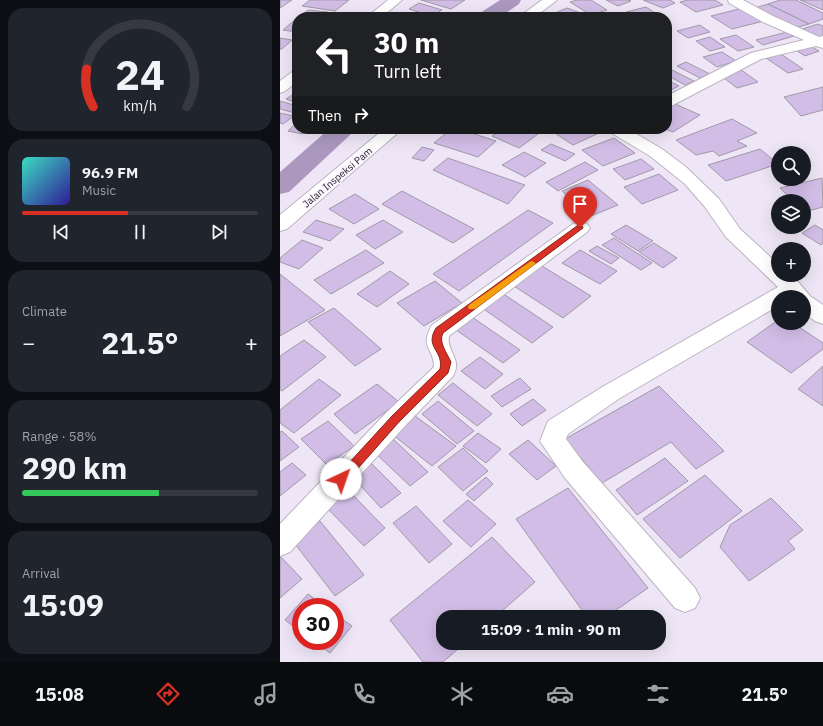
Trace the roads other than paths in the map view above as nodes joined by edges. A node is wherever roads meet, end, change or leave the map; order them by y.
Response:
1 (396, 0) edge
2 (551, 0) edge
3 (734, 0) edge
4 (765, 2) dead end
5 (748, 7) junction
6 (380, 12) edge
7 (533, 12) edge
8 (822, 42) edge
9 (292, 79) edge
10 (280, 88) edge
11 (672, 99) edge
12 (388, 134) edge
13 (625, 134) edge
14 (280, 225) edge
15 (580, 228) dead end
16 (792, 290) edge
17 (811, 306) edge
18 (771, 310) edge
19 (823, 316) edge
20 (280, 542) edge
21 (685, 598) dead end

1 - 6 street
2 - 7 street
3 - 5 street
4 - 5 street
5 - 8 street
8 - 11 street
9 - 10 street
12 - 14 street, Jalan Inspeksi Pam
13 - 16 street
15 - 20 street
17 - 19 street
18 - 21 street

